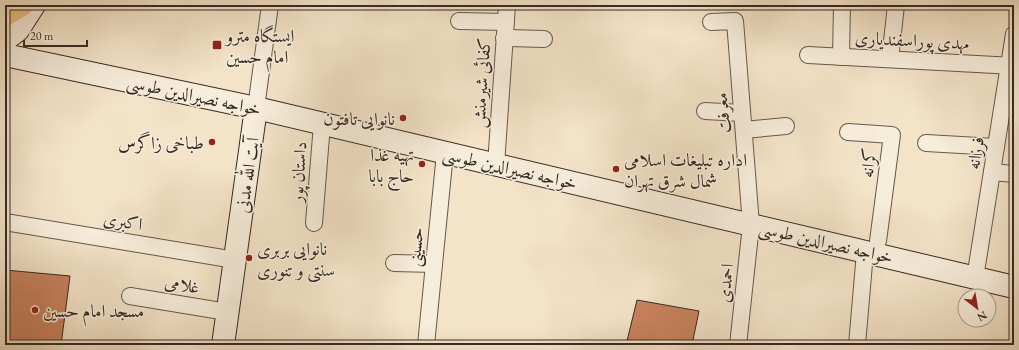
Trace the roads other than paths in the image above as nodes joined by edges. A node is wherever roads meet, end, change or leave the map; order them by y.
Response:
1 (22, 5) edge
2 (34, 5) edge
3 (270, 5) edge
4 (507, 5) edge
5 (842, 5) edge
6 (896, 5) edge
7 (5, 15) edge
8 (459, 20) dead end
9 (506, 22) junction
10 (711, 22) dead end
11 (1014, 34) edge
12 (504, 38) junction
13 (544, 39) dead end
14 (5, 40) edge
15 (5, 55) edge
16 (808, 55) dead end
17 (841, 57) junction
18 (890, 59) junction
19 (1012, 66) edge
20 (256, 108) junction
21 (705, 111) dead end
22 (742, 113) junction
23 (322, 124) junction
24 (786, 126) dead end
25 (744, 130) junction
26 (848, 132) dead end
27 (926, 143) dead end
28 (996, 147) junction
29 (445, 153) junction
30 (496, 165) junction
31 (992, 172) junction
32 (1014, 174) edge
33 (5, 222) edge
34 (314, 223) dead end
35 (751, 225) junction
36 (871, 246) junction
37 (235, 260) junction
38 (394, 263) dead end
39 (434, 264) junction
40 (975, 278) junction
41 (1014, 287) edge
42 (130, 296) dead end
43 (227, 312) junction
44 (223, 345) edge
45 (426, 345) edge
46 (738, 345) edge
47 (857, 345) edge

1 - 7 main road
2 - 14 main road
3 - 20 street, آیت الله مدنی
4 - 9 street, کفائی شیرمنش
5 - 17 street
6 - 18 street
8 - 9 street
9 - 12 street, کفائی شیرمنش
10 - 22 street, معرفت
11 - 19 street, فرزانه
12 - 13 street
12 - 30 street, کفائی شیرمنش
15 - 20 main road, خواجه نصیرالدین طوسی
16 - 17 street, مهدی پوراسفندیاری
17 - 18 street, مهدی پوراسفندیاری
18 - 19 street, مهدی پوراسفندیاری
19 - 28 street, فرزانه
20 - 23 main road, خواجه نصیرالدین طوسی
20 - 37 main road, آیت الله مدنی
21 - 22 street
22 - 25 street, معرفت
23 - 29 main road, خواجه نصیرالدین طوسی
23 - 34 street, داستان پور
24 - 25 street
25 - 35 street, معرفت
26 - 36 street, کرانه
27 - 28 street
28 - 31 street, فرزانه
29 - 30 main road, خواجه نصیرالدین طوسی
29 - 39 street, حسینی
30 - 35 main road, خواجه نصیرالدین طوسی
31 - 32 street
31 - 40 street, فرزانه
33 - 37 street, اکبری
35 - 36 main road, خواجه نصیرالدین طوسی
35 - 46 street, احمدی
36 - 40 main road, خواجه نصیرالدین طوسی
36 - 47 street
37 - 43 main road, آیت الله مدنی
38 - 39 street
39 - 45 street, حسینی
40 - 41 main road, خواجه نصیرالدین طوسی
42 - 43 street, غلامی
43 - 44 main road, آیت الله مدنی

